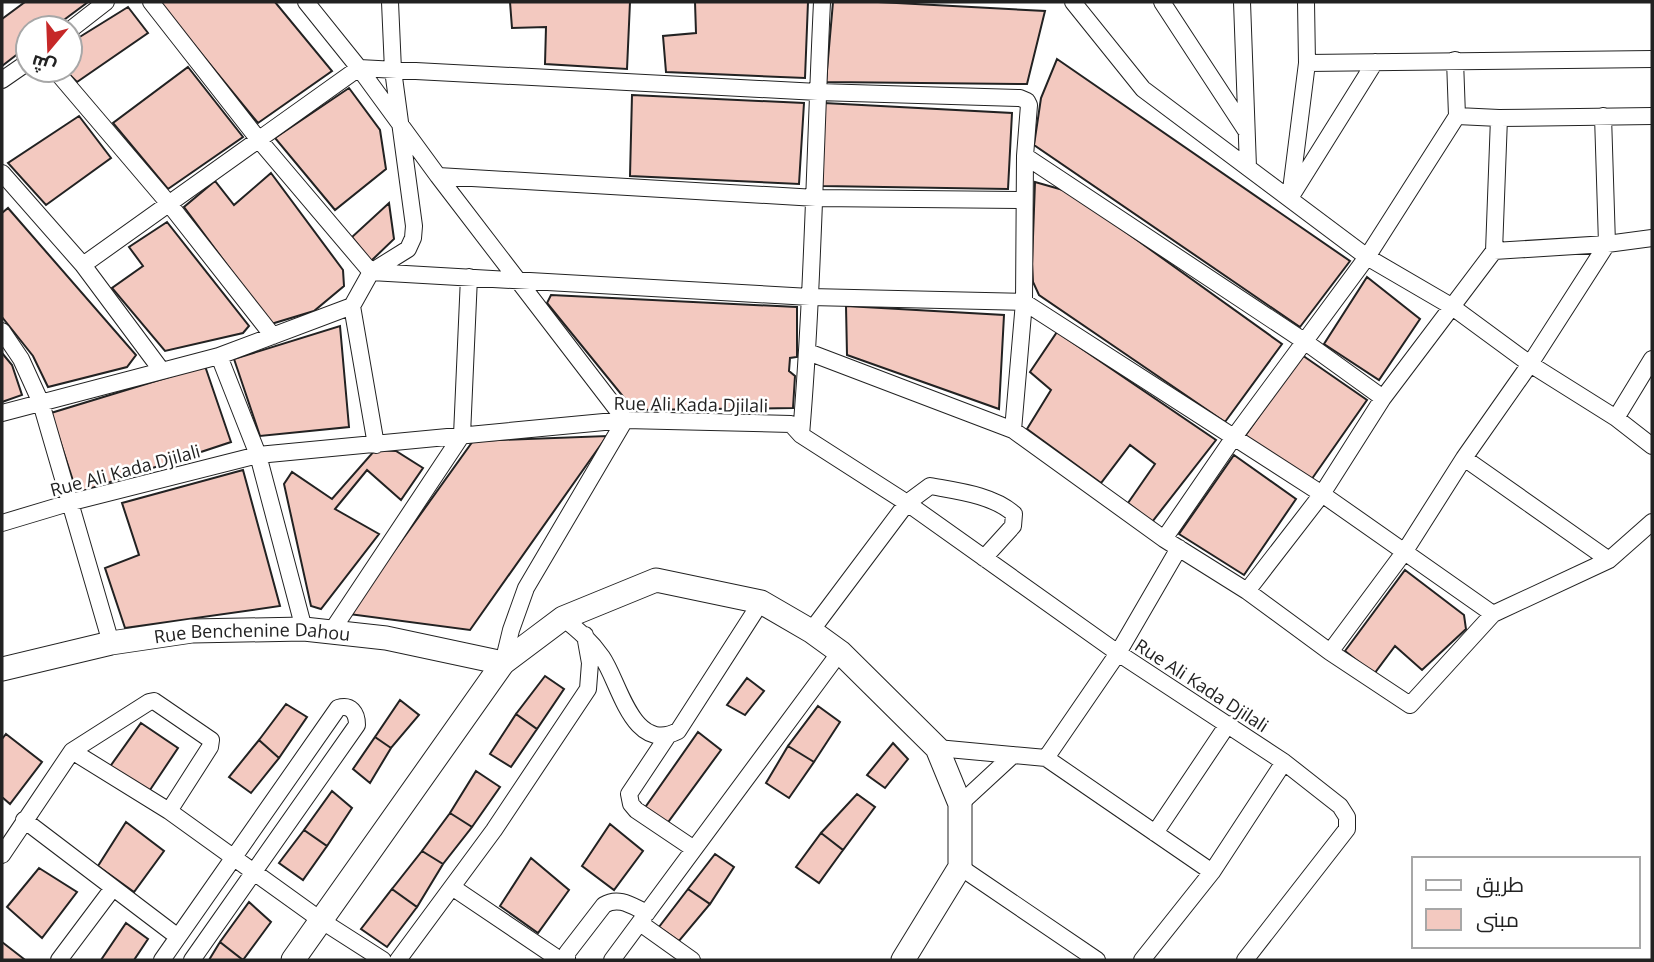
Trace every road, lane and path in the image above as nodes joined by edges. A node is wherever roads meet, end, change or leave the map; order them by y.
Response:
1 (106, 2) edge
2 (151, 2) edge
3 (306, 2) edge
4 (390, 2) edge
5 (822, 2) edge
6 (1073, 2) edge
7 (1162, 2) edge
8 (1242, 2) edge
9 (1307, 2) edge
10 (84, 19) edge
11 (1652, 59) edge
12 (1455, 60) junction
13 (1376, 62) junction
14 (1307, 63) junction
15 (359, 68) junction
16 (393, 71) junction
17 (67, 84) edge
18 (818, 92) junction
19 (1457, 116) junction
20 (1603, 116) junction
21 (1652, 116) edge
22 (1499, 118) junction
23 (402, 127) junction
24 (1245, 130) junction
25 (259, 139) junction
26 (1025, 156) junction
27 (1248, 167) junction
28 (2, 173) edge
29 (438, 176) junction
30 (15, 189) junction
31 (816, 198) junction
32 (1290, 198) junction
33 (2, 200) edge
34 (1024, 200) junction
35 (170, 205) junction
36 (1652, 238) edge
37 (1607, 244) junction
38 (1494, 251) junction
39 (1367, 257) junction
40 (83, 265) junction
41 (371, 272) junction
42 (468, 277) junction
43 (518, 279) junction
44 (810, 297) junction
45 (1024, 302) junction
46 (352, 306) junction
47 (1451, 306) junction
48 (2, 331) edge
49 (272, 336) junction
50 (1304, 341) junction
51 (808, 352) junction
52 (219, 356) junction
53 (1652, 359) edge
54 (1530, 364) junction
55 (162, 371) junction
56 (1383, 398) junction
57 (41, 403) junction
58 (2, 413) edge
59 (1616, 418) junction
60 (625, 420) junction
61 (1013, 430) junction
62 (462, 435) junction
63 (801, 435) junction
64 (1234, 437) junction
65 (376, 445) junction
66 (1652, 446) edge
67 (258, 455) junction
68 (1464, 457) junction
69 (1322, 494) junction
70 (72, 502) junction
71 (907, 503) junction
72 (2, 523) edge
73 (1652, 523) edge
74 (1171, 543) junction
75 (1405, 551) junction
76 (984, 558) junction
77 (1609, 559) junction
78 (1247, 591) junction
79 (761, 602) junction
80 (1493, 614) junction
81 (563, 618) junction
82 (304, 629) junction
83 (811, 631) junction
84 (331, 632) junction
85 (585, 635) junction
86 (111, 643) junction
87 (840, 652) junction
88 (1330, 652) junction
89 (1118, 653) junction
90 (503, 663) junction
91 (2, 669) edge
92 (1228, 724) junction
93 (667, 737) junction
94 (937, 748) junction
95 (72, 751) junction
96 (1013, 755) junction
97 (1046, 758) junction
98 (1284, 762) junction
99 (960, 804) junction
100 (169, 811) junction
101 (24, 820) junction
102 (1155, 833) junction
103 (694, 849) junction
104 (2, 855) edge
105 (235, 858) junction
106 (960, 867) junction
107 (1212, 872) junction
108 (254, 874) junction
109 (452, 887) junction
110 (113, 888) junction
111 (643, 918) junction
112 (322, 921) junction
113 (178, 937) junction
114 (59, 960) edge
115 (162, 960) edge
116 (192, 960) edge
117 (293, 960) edge
118 (383, 960) edge
119 (398, 960) edge
120 (560, 960) edge
121 (567, 960) edge
122 (612, 960) edge
123 (692, 960) edge
124 (903, 960) edge
125 (1097, 960) edge
126 (1142, 960) edge
127 (1245, 960) edge

1 - 10 street
2 - 25 street
3 - 15 street
4 - 16 street
5 - 18 street
6 - 27 street
7 - 24 street
8 - 24 street
9 - 14 street
11 - 12 street
12 - 13 street
12 - 19 street
13 - 14 street
13 - 32 street
14 - 32 street
15 - 16 street
15 - 23 street
15 - 25 street
16 - 18 street
16 - 23 street
17 - 35 street
18 - 26 street
18 - 31 street
19 - 22 street
19 - 39 street
20 - 21 street
20 - 22 street
20 - 37 street
22 - 38 street
23 - 29 street
23 - 41 street
24 - 27 street
25 - 35 street
25 - 41 street
26 - 34 street
26 - 50 street
27 - 32 street
28 - 30 street
29 - 31 street
29 - 43 street
30 - 33 street
30 - 40 street
31 - 34 street
31 - 44 street
32 - 39 street
34 - 45 street
35 - 40 street
35 - 49 street
36 - 37 street
37 - 38 street
37 - 54 street
38 - 47 street
39 - 47 street
39 - 50 street
40 - 55 street
41 - 42 street
41 - 46 street
42 - 43 street
42 - 62 street
43 - 44 street
43 - 60 street
44 - 45 street
44 - 51 street
45 - 61 street
45 - 64 street
46 - 49 street
46 - 65 street
47 - 54 street
47 - 56 street
48 - 57 street
49 - 52 street
50 - 56 street
50 - 64 street
51 - 61 street
51 - 63 street
52 - 55 street
52 - 67 street
53 - 59 street
54 - 59 street
54 - 68 street
55 - 57 street
56 - 69 street
57 - 58 street
57 - 70 street
59 - 66 street
60 - 62 street, Rue Ali Kada Djilali
60 - 63 street, Rue Ali Kada Djilali
60 - 90 street
61 - 74 street
62 - 65 street, Rue Ali Kada Djilali
62 - 84 street
63 - 71 street, Rue Ali Kada Djilali
64 - 69 street
64 - 74 street
65 - 67 street, Rue Ali Kada Djilali
67 - 70 street, Rue Ali Kada Djilali
67 - 82 street
68 - 75 street
68 - 77 street
69 - 75 street
69 - 78 street
70 - 72 street, Rue Ali Kada Djilali
70 - 86 street
71 - 76 street, Rue Ali Kada Djilali
71 - 76 street
71 - 83 street
73 - 77 street
74 - 78 street
74 - 89 street
75 - 80 street
75 - 88 street
76 - 89 street, Rue Ali Kada Djilali
77 - 80 street
78 - 88 street
79 - 81 street
79 - 83 street
79 - 93 street
80 - 88 street
81 - 85 street
81 - 90 street
82 - 84 street, Rue Benchenine Dahou
82 - 86 street, Rue Benchenine Dahou
83 - 87 street
84 - 90 street, Rue Benchenine Dahou
85 - 93 street
85 - 109 street
86 - 91 street, Rue Benchenine Dahou
87 - 94 street
87 - 103 street
89 - 92 street, Rue Ali Kada Djilali
89 - 97 street
90 - 112 street
92 - 98 street, Rue Ali Kada Djilali
92 - 102 street
93 - 103 street
94 - 96 street
94 - 99 street
95 - 100 street
95 - 100 street
95 - 101 street
96 - 97 street
96 - 99 street
97 - 102 street
98 - 107 street
98 - 127 street, Rue Ali Kada Djilali
99 - 106 street
100 - 105 street
101 - 104 street
101 - 110 street
102 - 107 street
103 - 111 street
105 - 108 street
105 - 108 street
105 - 113 street
106 - 124 street
106 - 125 street
107 - 126 street
108 - 112 street
108 - 116 street
109 - 119 street
109 - 120 street
110 - 113 street
110 - 114 street
111 - 121 street
111 - 122 street
111 - 123 street
112 - 117 street
112 - 118 street
113 - 115 street

